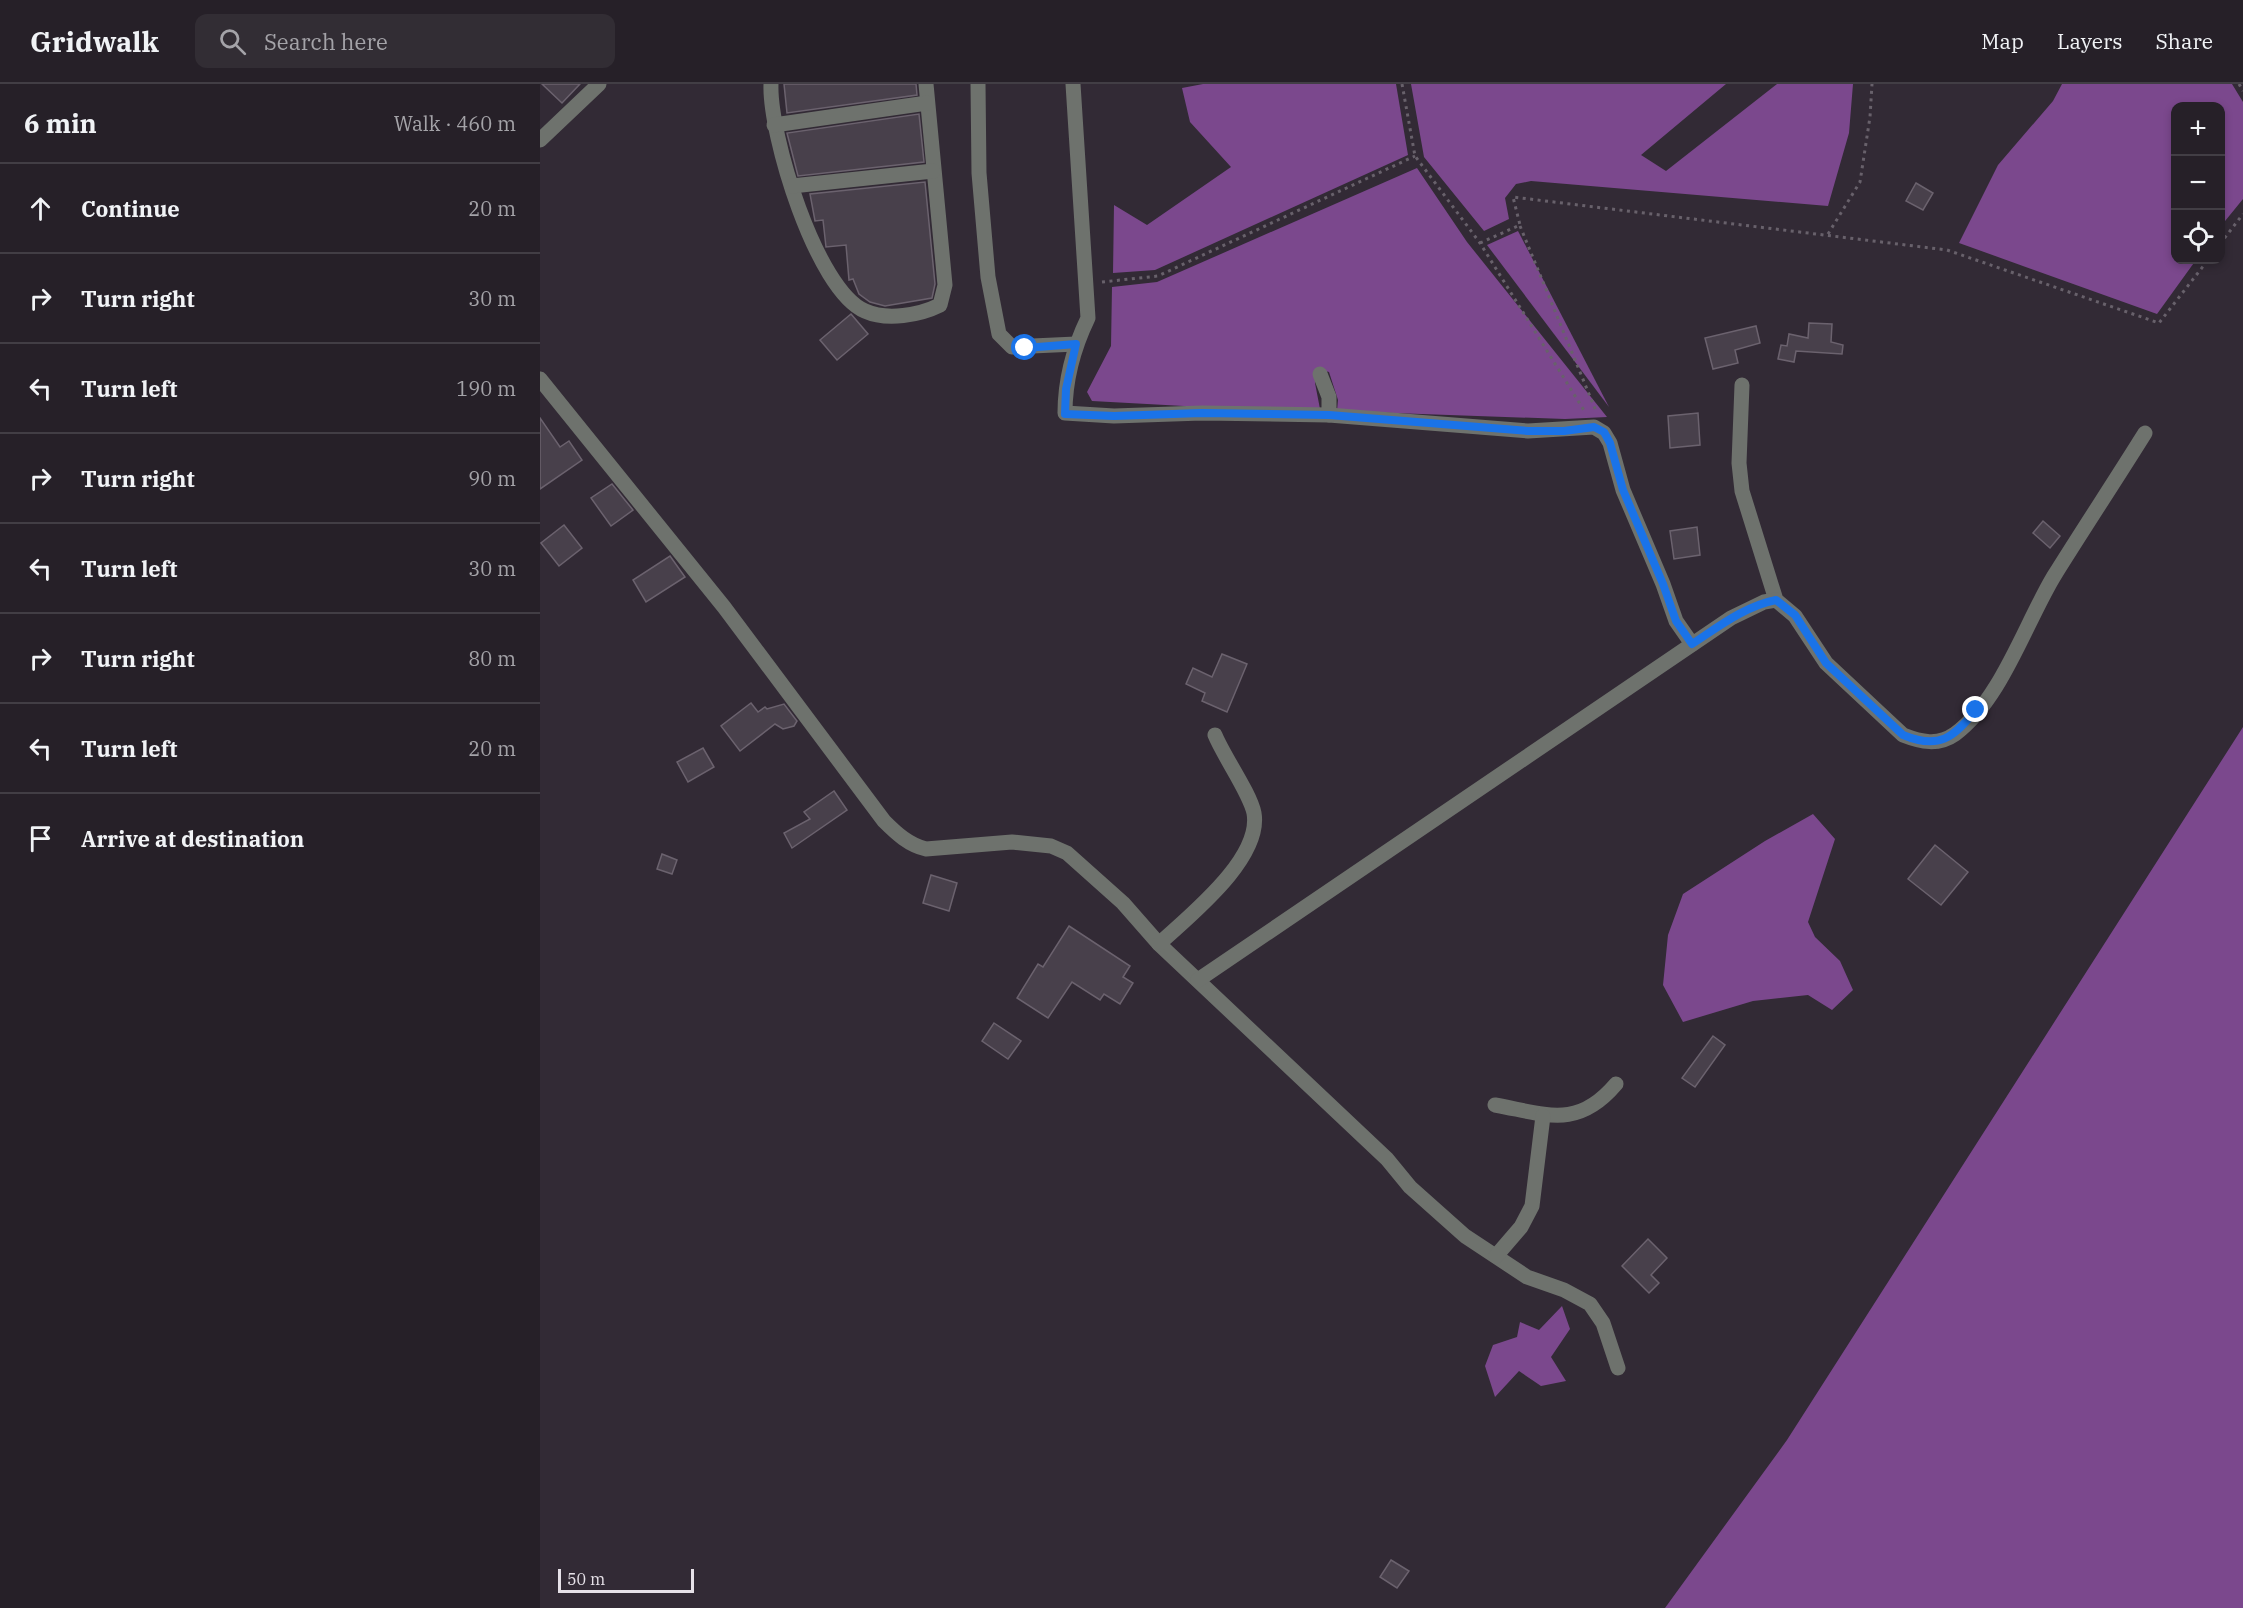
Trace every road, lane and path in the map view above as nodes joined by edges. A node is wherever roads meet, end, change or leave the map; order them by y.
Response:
1 (599, 84) edge
2 (771, 84) edge
3 (926, 84) edge
4 (978, 84) edge
5 (1073, 84) edge
6 (1402, 84) edge
7 (1872, 84) edge
8 (2239, 84) edge
9 (2243, 91) edge
10 (927, 103) junction
11 (774, 125) junction
12 (540, 140) edge
13 (1415, 156) junction
14 (933, 171) junction
15 (792, 186) junction
16 (2243, 214) edge
17 (1520, 225) junction
18 (1828, 235) junction
19 (2225, 237) edge
20 (1480, 243) junction
21 (2205, 264) edge
22 (1088, 284) junction
23 (1076, 344) junction
24 (1320, 374) dead end
25 (1742, 385) dead end
26 (543, 388) edge
27 (1329, 415) junction
28 (1599, 430) junction
29 (2145, 433) dead end
30 (1776, 600) junction
31 (1692, 644) junction
32 (1215, 735) dead end
33 (1158, 944) junction
34 (1198, 980) junction
35 (1616, 1084) dead end
36 (1495, 1105) dead end
37 (1543, 1116) junction
38 (1496, 1256) junction
39 (1618, 1368) dead end

1 - 12 street
2 - 11 street
3 - 10 street
4 - 23 street
5 - 22 street
6 - 13 path
7 - 18 path
8 - 9 path
10 - 11 street
10 - 14 street
11 - 15 street
13 - 20 path
13 - 22 path
14 - 15 street
14 - 15 street
16 - 19 path
17 - 18 path
17 - 20 path
17 - 28 path
18 - 21 path
20 - 28 path
22 - 23 street
23 - 27 street
24 - 27 street
25 - 30 street
26 - 33 street
27 - 28 street
28 - 31 street
29 - 30 street
30 - 31 street
31 - 34 street
32 - 33 street
33 - 34 street
34 - 38 street
35 - 37 street
36 - 37 street
37 - 38 street
38 - 39 street

